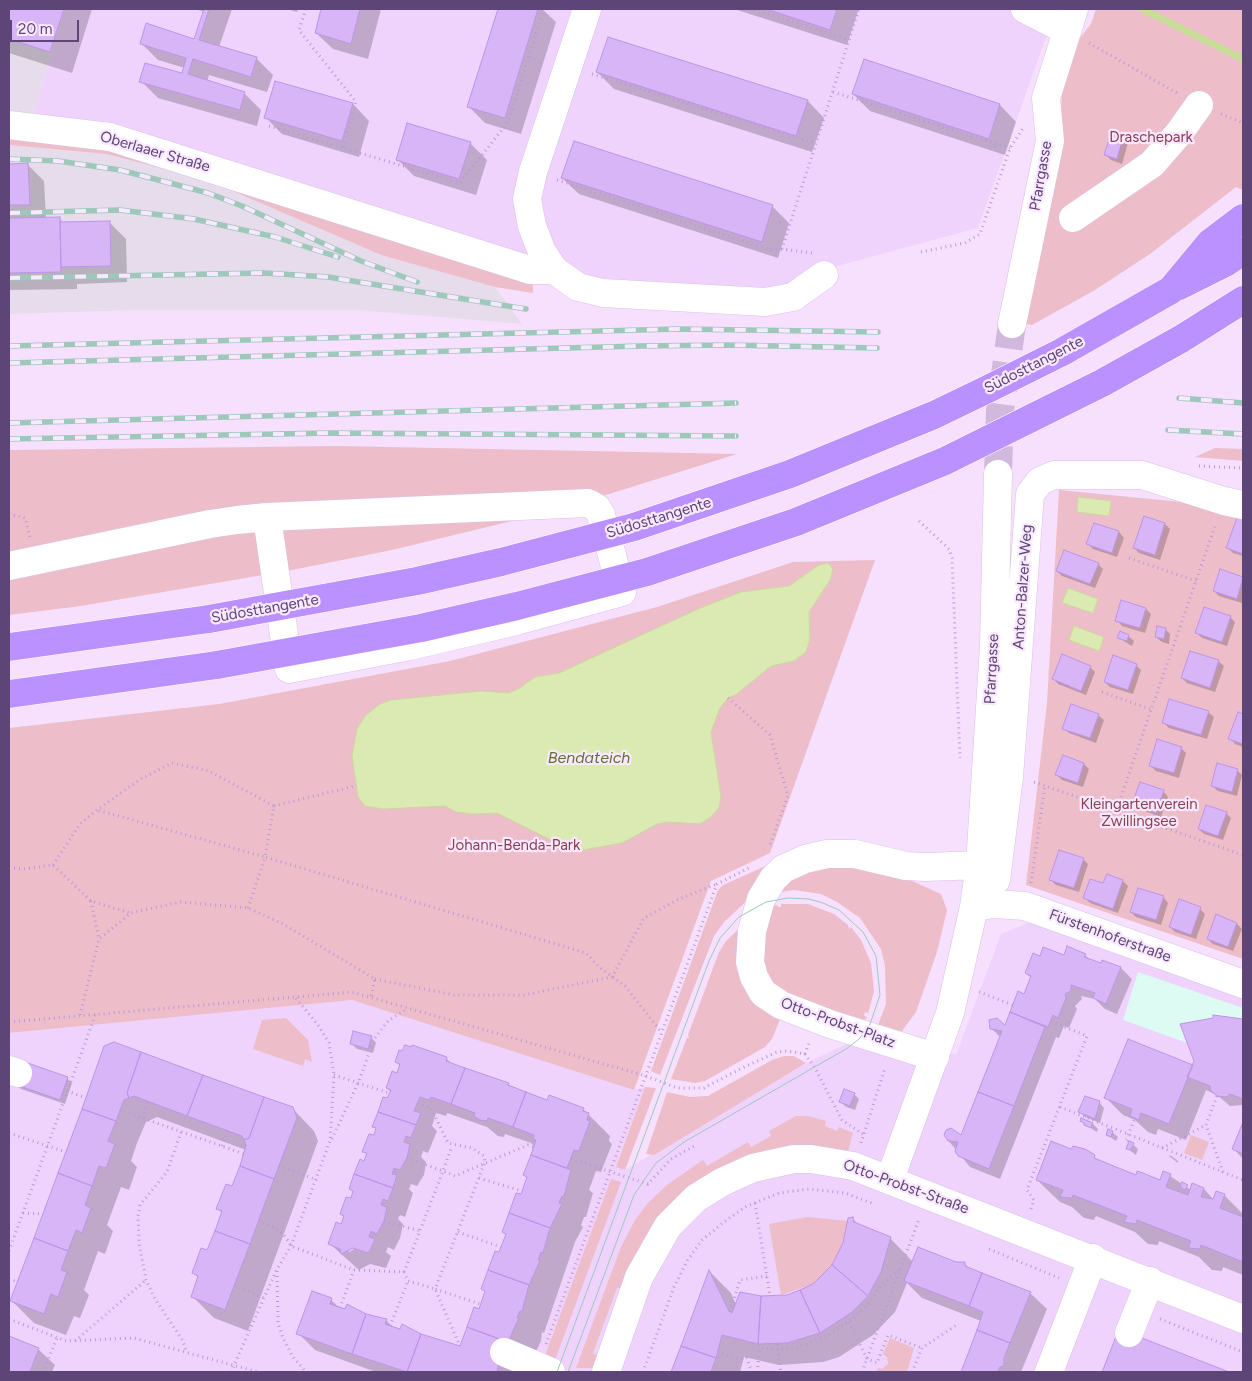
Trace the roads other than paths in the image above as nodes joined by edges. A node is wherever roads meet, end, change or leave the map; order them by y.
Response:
1 (587, 9) edge
2 (1025, 9) edge
3 (1070, 18) edge
4 (1199, 105) road end
5 (9, 125) edge
6 (1073, 218) dead end
7 (1243, 218) edge
8 (1243, 251) edge
9 (818, 264) road end
10 (554, 270) junction
11 (1171, 290) junction
12 (1243, 300) edge
13 (1012, 324) tunnel mouth
14 (998, 474) tunnel mouth
15 (1234, 503) edge
16 (267, 518) junction
17 (9, 566) edge
18 (9, 647) edge
19 (9, 694) edge
20 (980, 865) junction
21 (984, 905) junction
22 (1243, 984) edge
23 (935, 1057) junction
24 (890, 1179) junction
25 (1093, 1258) junction
26 (1150, 1281) junction
27 (1243, 1318) edge
28 (1134, 1322) road end
29 (504, 1352) dead end
30 (544, 1369) edge
31 (606, 1372) edge
32 (1049, 1372) edge

1 - 10 street
2 - 3 street
3 - 13 street, Pfarrgasse
4 - 6 street
5 - 10 street, Oberlaaer Straße
7 - 11 highway, Südosttangente
8 - 11 highway
9 - 10 street
11 - 18 highway, Südosttangente, bridge
12 - 19 highway, bridge
14 - 20 street, Pfarrgasse
15 - 21 street, Anton-Balzer-Weg
16 - 16 street
16 - 17 street
20 - 21 street
20 - 23 street, Otto-Probst-Platz
21 - 22 street, Fürstenhoferstraße
21 - 23 street
23 - 24 street
24 - 25 street, Otto-Probst-Straße
24 - 31 street, Otto-Probst-Straße
25 - 26 street, Otto-Probst-Straße
25 - 32 street
26 - 27 street, Otto-Probst-Straße
26 - 28 street
29 - 30 street

